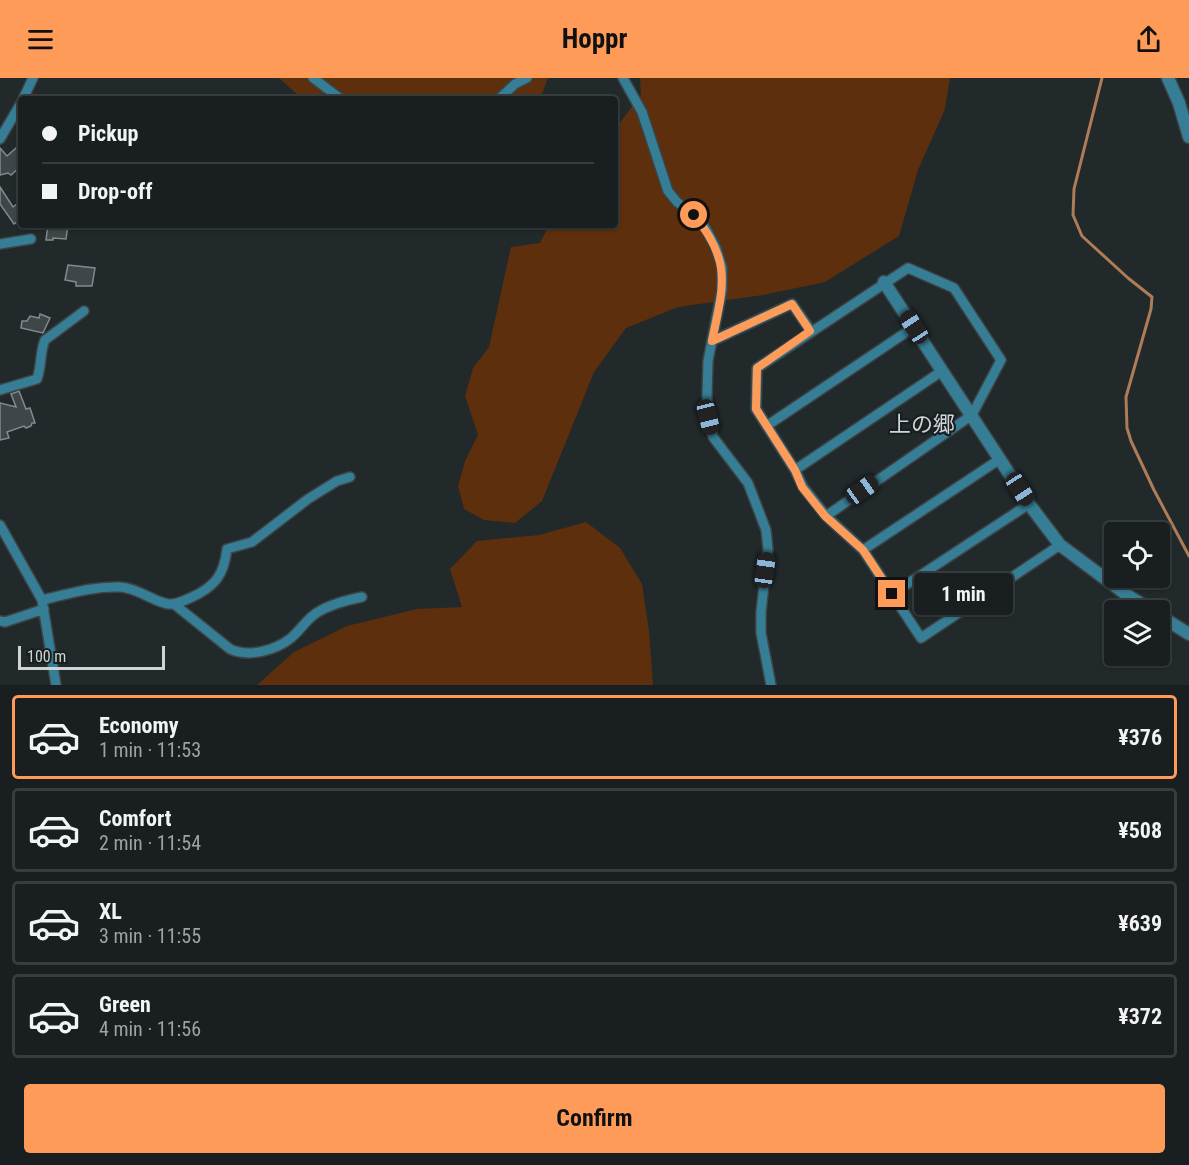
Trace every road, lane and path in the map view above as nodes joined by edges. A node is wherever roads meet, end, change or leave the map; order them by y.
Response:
1 (33, 78) edge
2 (313, 78) edge
3 (527, 78) edge
4 (623, 78) edge
5 (1168, 78) edge
6 (24, 96) edge
7 (337, 96) edge
8 (502, 96) edge
9 (18, 108) edge
10 (1189, 137) edge
11 (0, 139) edge
12 (31, 239) dead end
13 (0, 244) edge
14 (884, 282) junction
15 (84, 311) dead end
16 (914, 327) junction
17 (810, 331) junction
18 (712, 341) junction
19 (942, 371) junction
20 (1, 386) edge
21 (972, 415) junction
22 (768, 425) junction
23 (1000, 459) junction
24 (795, 470) junction
25 (350, 477) dead end
26 (1029, 504) junction
27 (825, 516) junction
28 (0, 525) edge
29 (1060, 545) junction
30 (863, 550) junction
31 (892, 594) junction
32 (362, 597) dead end
33 (1135, 600) edge
34 (174, 604) junction
35 (43, 605) junction
36 (0, 621) edge
37 (1170, 622) edge
38 (1189, 634) edge
39 (56, 685) edge
40 (771, 685) edge

1 - 6 street
2 - 7 street
3 - 8 street
4 - 18 street
5 - 10 street
9 - 11 street
12 - 13 street
14 - 16 street
14 - 17 street
14 - 21 street
15 - 20 street
16 - 19 street
16 - 22 street
17 - 18 street
17 - 22 street
18 - 40 street
19 - 21 street
19 - 24 street
21 - 23 street
21 - 27 street
22 - 24 street
23 - 26 street
23 - 30 street
24 - 27 street
25 - 34 street
26 - 29 street
26 - 31 street
27 - 30 street
28 - 35 street
29 - 31 street
29 - 33 street
30 - 31 street
32 - 34 street
34 - 35 street
35 - 36 street
35 - 39 street
37 - 38 street

